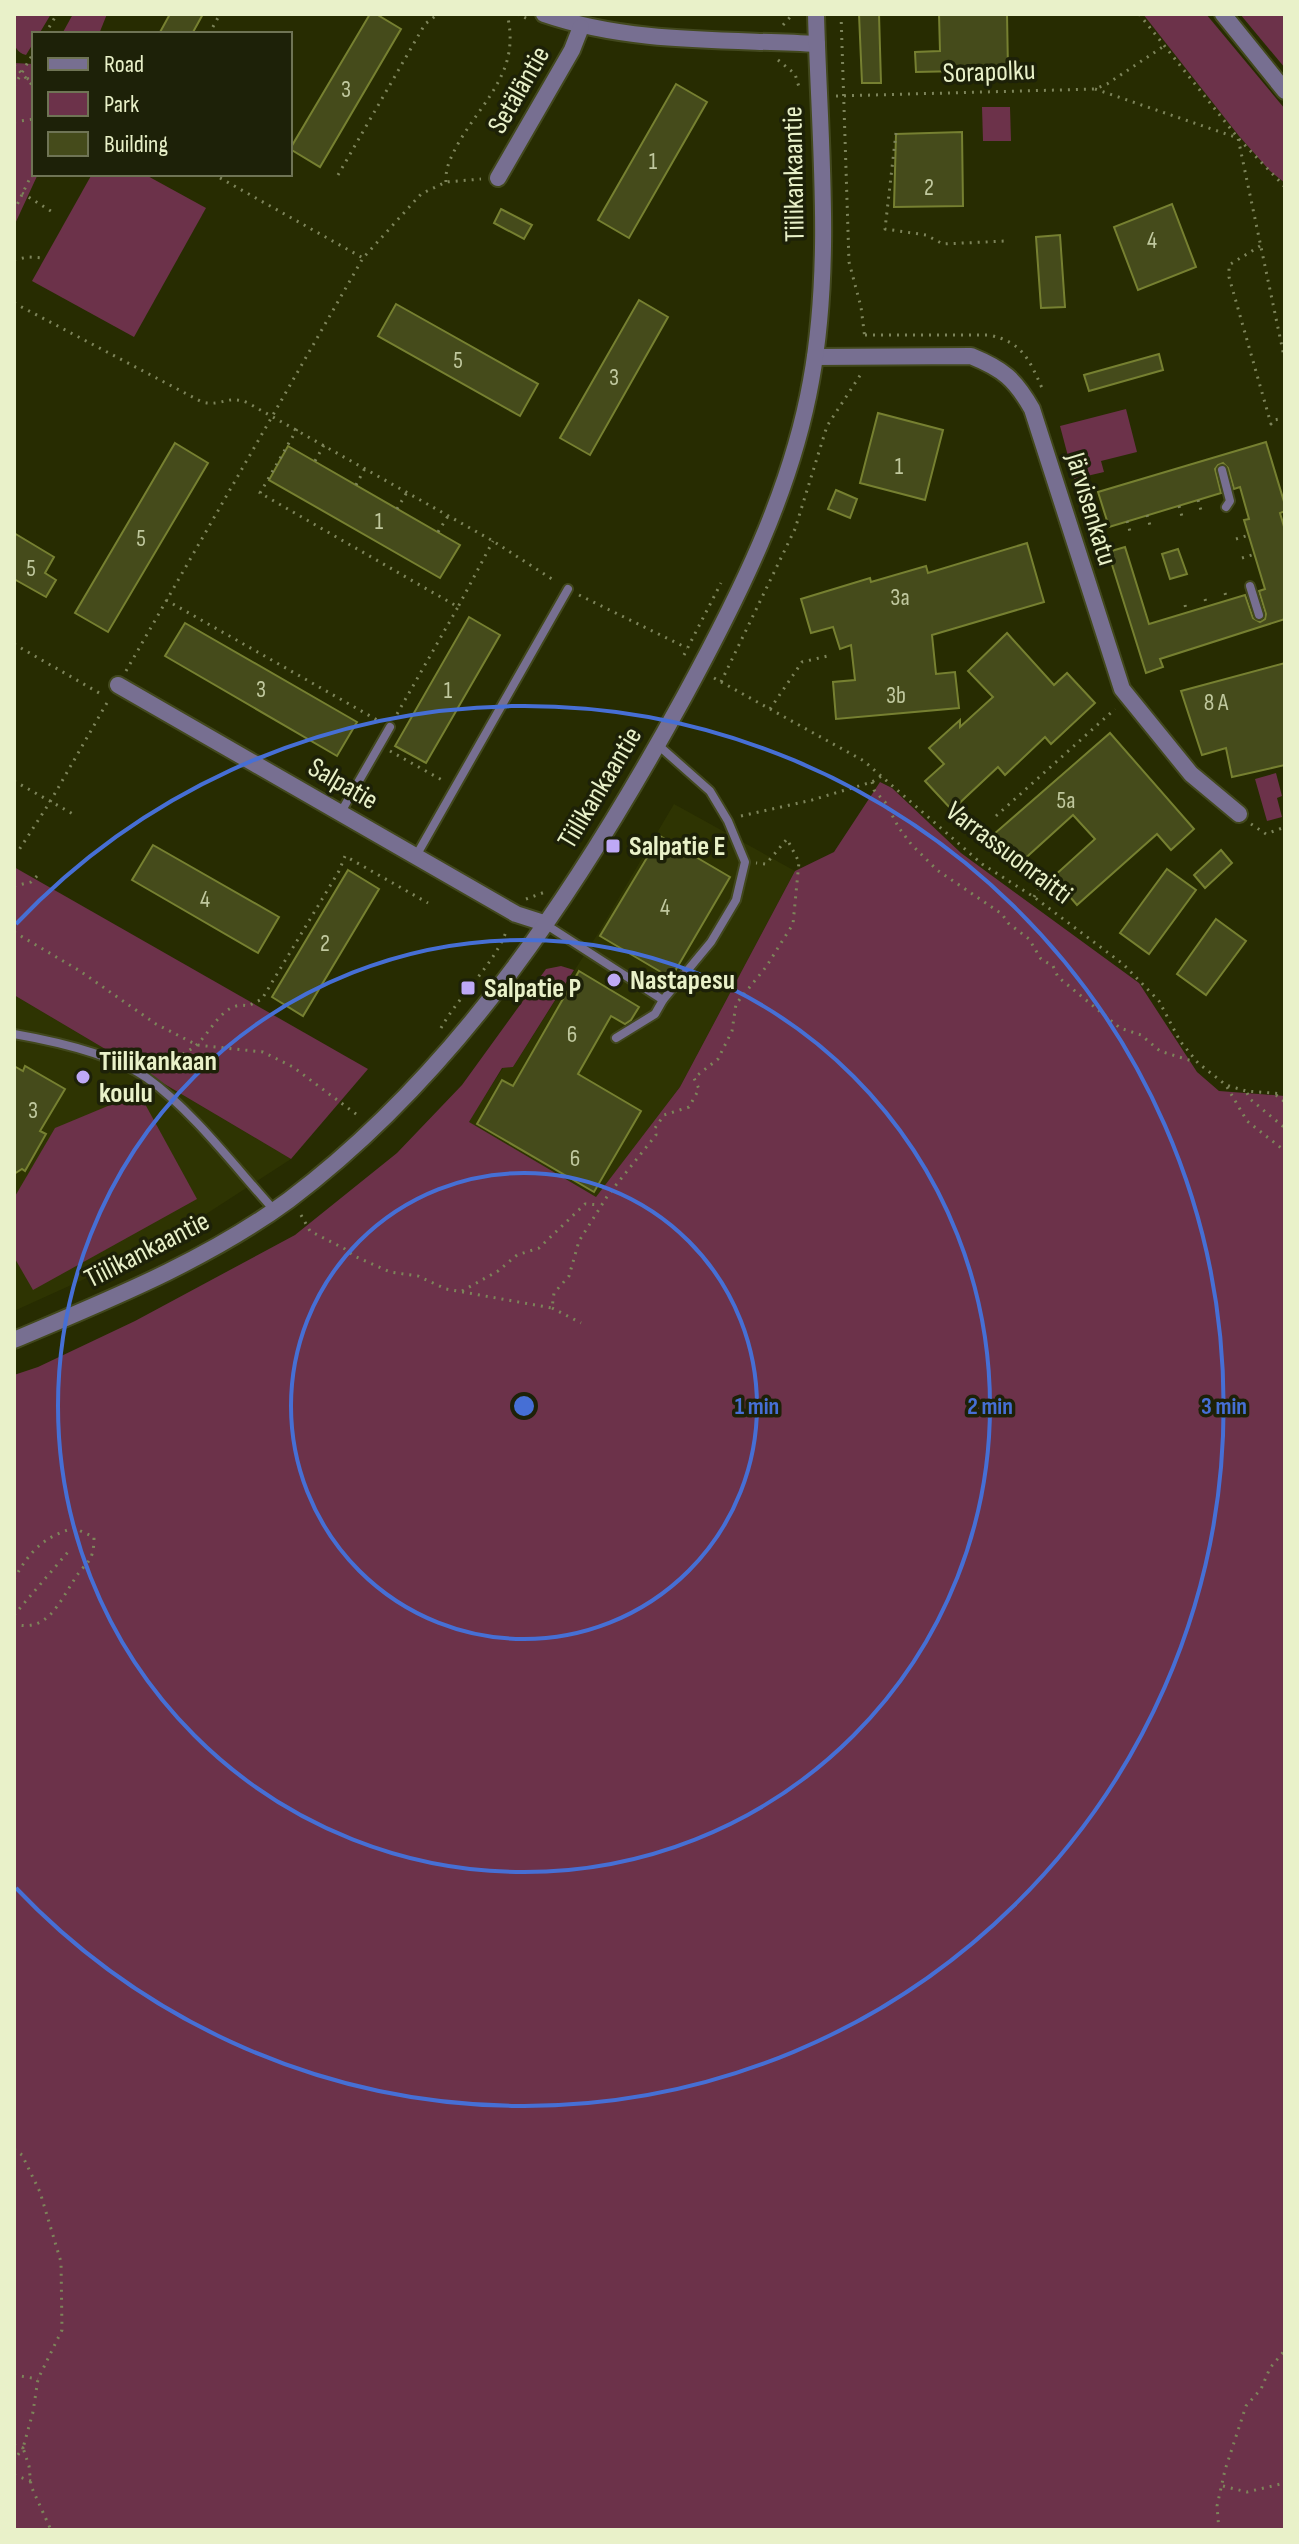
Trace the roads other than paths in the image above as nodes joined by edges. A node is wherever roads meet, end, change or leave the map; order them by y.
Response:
1 (547, 14) edge
2 (816, 14) edge
3 (1223, 14) edge
4 (581, 27) junction
5 (817, 44) junction
6 (1285, 91) edge
7 (498, 178) road end
8 (815, 357) junction
9 (1222, 470) dead end
10 (1226, 507) dead end
11 (1250, 586) dead end
12 (568, 589) road end
13 (1259, 615) dead end
14 (114, 692) road end
15 (390, 727) road end
16 (658, 745) junction
17 (341, 812) junction
18 (1239, 814) road end
19 (416, 856) junction
20 (544, 923) junction
21 (663, 1000) junction
22 (14, 1034) edge
23 (616, 1038) dead end
24 (274, 1210) junction
25 (14, 1340) edge

1 - 4 street
2 - 5 street, Tiilikankaantie
3 - 6 street
4 - 5 street
4 - 7 street, Setäläntie
5 - 8 street, Tiilikankaantie
8 - 16 street, Tiilikankaantie
8 - 18 street, Järvisenkatu
9 - 10 lane
11 - 13 lane
12 - 19 lane
14 - 17 street, Salpatie
15 - 17 lane
16 - 20 street, Tiilikankaantie
16 - 21 lane
17 - 19 street, Salpatie
19 - 20 street, Salpatie
20 - 21 lane
20 - 24 street, Tiilikankaantie
21 - 23 lane
22 - 24 lane
24 - 25 street, Tiilikankaantie

